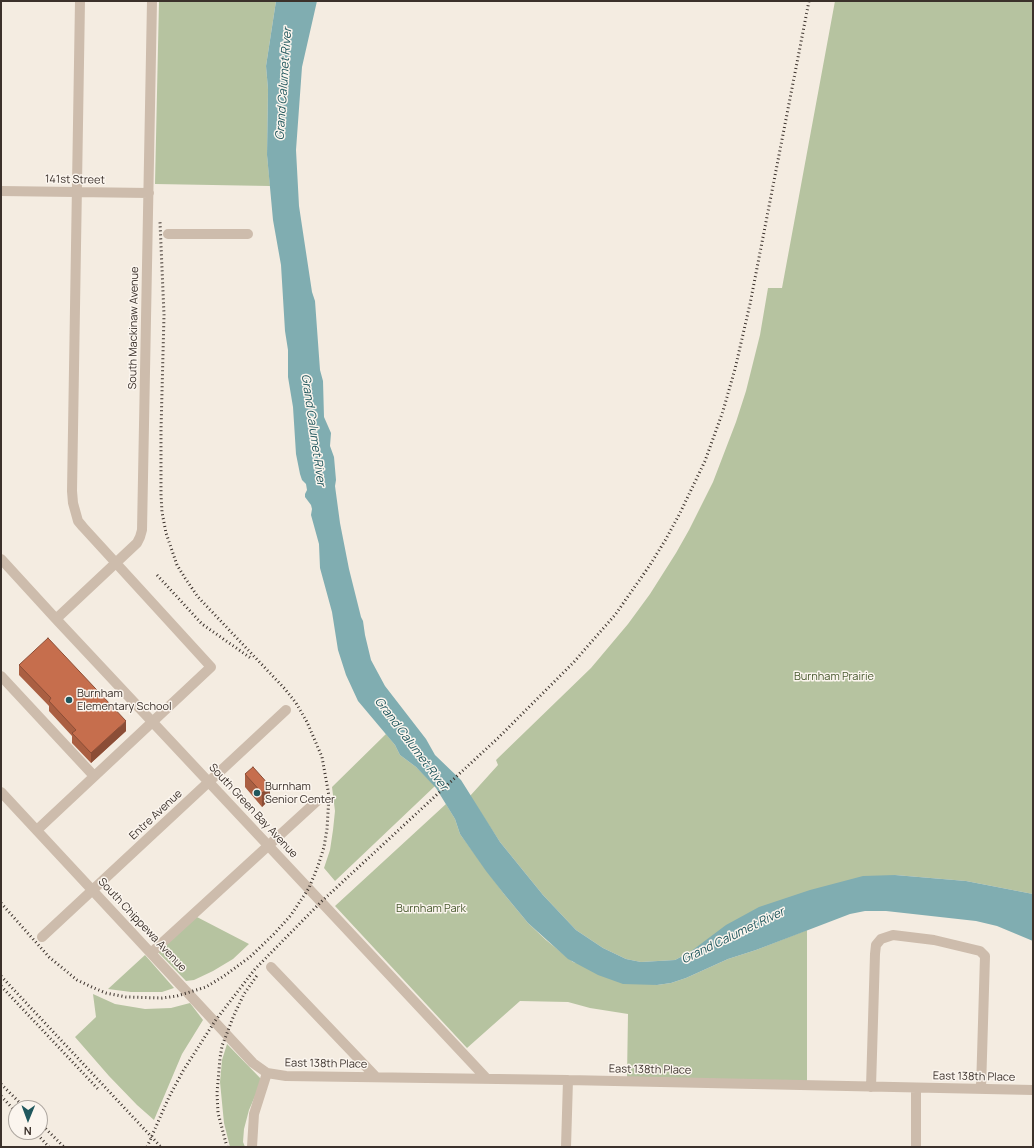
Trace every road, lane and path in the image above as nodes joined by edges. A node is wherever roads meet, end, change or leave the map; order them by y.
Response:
1 (80, 1) edge
2 (152, 1) edge
3 (1, 191) edge
4 (76, 192) junction
5 (149, 193) junction
6 (168, 234) dead end
7 (248, 234) dead end
8 (1, 558) edge
9 (116, 563) junction
10 (56, 619) junction
11 (1, 676) edge
12 (286, 710) dead end
13 (153, 722) junction
14 (94, 776) junction
15 (209, 782) junction
16 (1, 792) edge
17 (317, 801) dead end
18 (37, 830) junction
19 (268, 846) junction
20 (94, 890) junction
21 (42, 937) dead end
22 (151, 953) junction
23 (271, 967) dead end
24 (267, 1073) junction
25 (376, 1077) junction
26 (487, 1079) junction
27 (568, 1080) junction
28 (871, 1087) junction
29 (916, 1088) junction
30 (981, 1089) junction
31 (1033, 1090) edge
32 (252, 1147) edge
33 (566, 1147) edge
34 (916, 1147) edge

1 - 4 street
2 - 5 street, South Mackinaw Avenue
3 - 4 street, 141st Street
4 - 5 street, 141st Street
4 - 9 street
5 - 9 street, South Mackinaw Avenue
6 - 7 street
8 - 10 street, South Green Bay Avenue
9 - 10 street, South Mackinaw Avenue
9 - 13 street
10 - 13 street, South Green Bay Avenue
11 - 14 street
12 - 15 street, Entre Avenue
13 - 14 street
13 - 15 street, South Green Bay Avenue
14 - 18 street
15 - 19 street, South Green Bay Avenue
15 - 20 street, Entre Avenue
16 - 18 street, South Chippewa Avenue
17 - 19 street
18 - 20 street, South Chippewa Avenue
19 - 22 street
19 - 26 street, South Green Bay Avenue
20 - 21 street, Entre Avenue
20 - 22 street, South Chippewa Avenue
22 - 24 street, South Chippewa Avenue
23 - 25 street
24 - 25 street, East 138th Place
24 - 32 street
25 - 26 street, East 138th Place
26 - 27 street, East 138th Place
27 - 28 street, East 138th Place
27 - 33 street
28 - 29 street, East 138th Place
28 - 30 street
29 - 30 street, East 138th Place
29 - 34 street
30 - 31 street, East 138th Place

